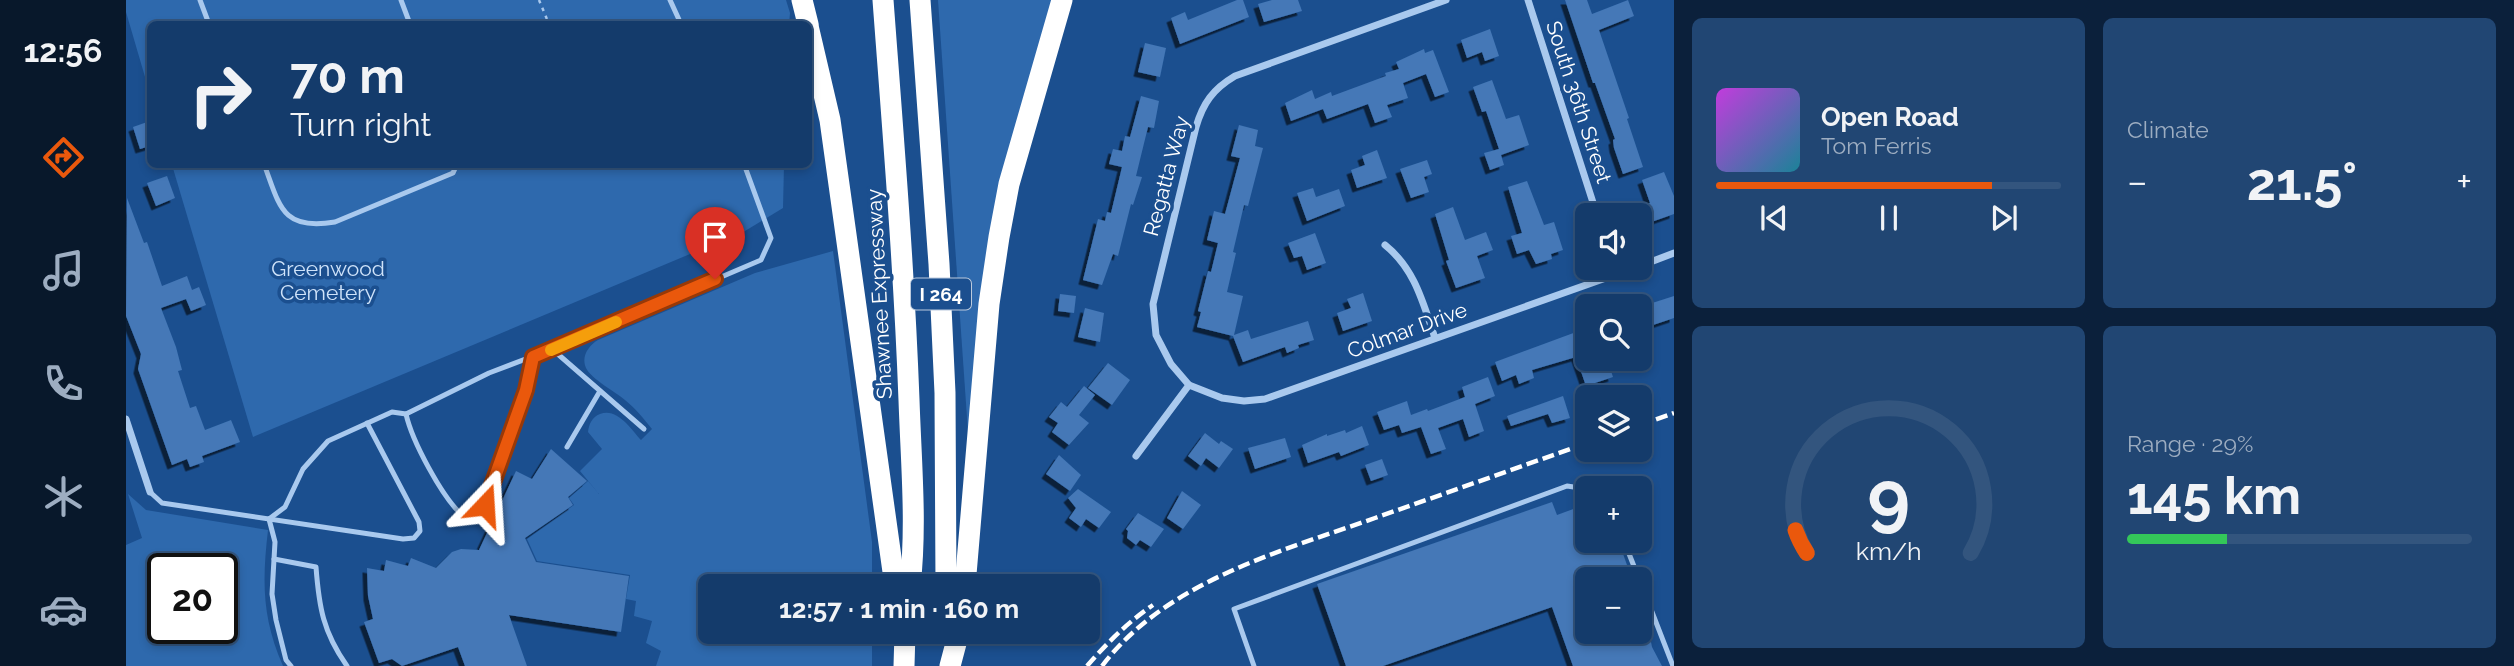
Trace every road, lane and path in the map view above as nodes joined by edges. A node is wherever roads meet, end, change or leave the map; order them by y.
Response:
1 (200, 0) edge
2 (401, 0) edge
3 (539, 0) edge
4 (670, 0) edge
5 (802, 0) edge
6 (1062, 0) edge
7 (1446, 0) edge
8 (1528, 0) edge
9 (920, 1) edge
10 (883, 4) edge
11 (208, 21) edge
12 (409, 21) edge
13 (548, 21) edge
14 (680, 21) edge
15 (807, 21) edge
16 (812, 43) edge
17 (266, 168) edge
18 (455, 168) edge
19 (745, 168) edge
20 (1593, 203) edge
21 (1385, 245) dead end
22 (1674, 253) edge
23 (1652, 261) edge
24 (1591, 280) edge
25 (1435, 338) junction
26 (552, 349) junction
27 (533, 357) junction
28 (1189, 385) junction
29 (600, 391) junction
30 (406, 414) junction
31 (126, 419) edge
32 (367, 423) junction
33 (644, 429) dead end
34 (567, 447) dead end
35 (1136, 456) dead end
36 (1575, 487) edge
37 (150, 492) joint
38 (269, 519) junction
39 (274, 559) junction
40 (893, 574) edge
41 (910, 574) edge
42 (946, 574) edge
43 (966, 574) edge
44 (1652, 613) edge
45 (949, 644) edge
46 (956, 644) edge
47 (291, 666) edge
48 (347, 666) edge
49 (950, 666) edge
50 (1254, 666) edge
51 (1673, 666) edge

1 - 11 lane
2 - 12 lane
3 - 13 path
4 - 14 lane
5 - 15 highway
6 - 43 highway
7 - 28 street, Regatta Way
8 - 20 street, South 36th Street
9 - 42 highway, I 264
10 - 41 highway, Shawnee Expressway / I 264
16 - 40 highway
17 - 18 lane
19 - 26 lane
21 - 25 street
22 - 23 street
24 - 25 street, Colmar Drive
25 - 28 street, Colmar Drive
26 - 27 lane
26 - 29 lane
27 - 30 lane
27 - 30 lane
28 - 35 street
29 - 33 lane
29 - 34 lane
30 - 32 lane
31 - 37 street
32 - 38 lane
32 - 38 lane
36 - 50 lane
37 - 38 lane
38 - 39 lane
39 - 47 lane
39 - 48 lane
44 - 51 lane
45 - 49 highway
46 - 49 highway

